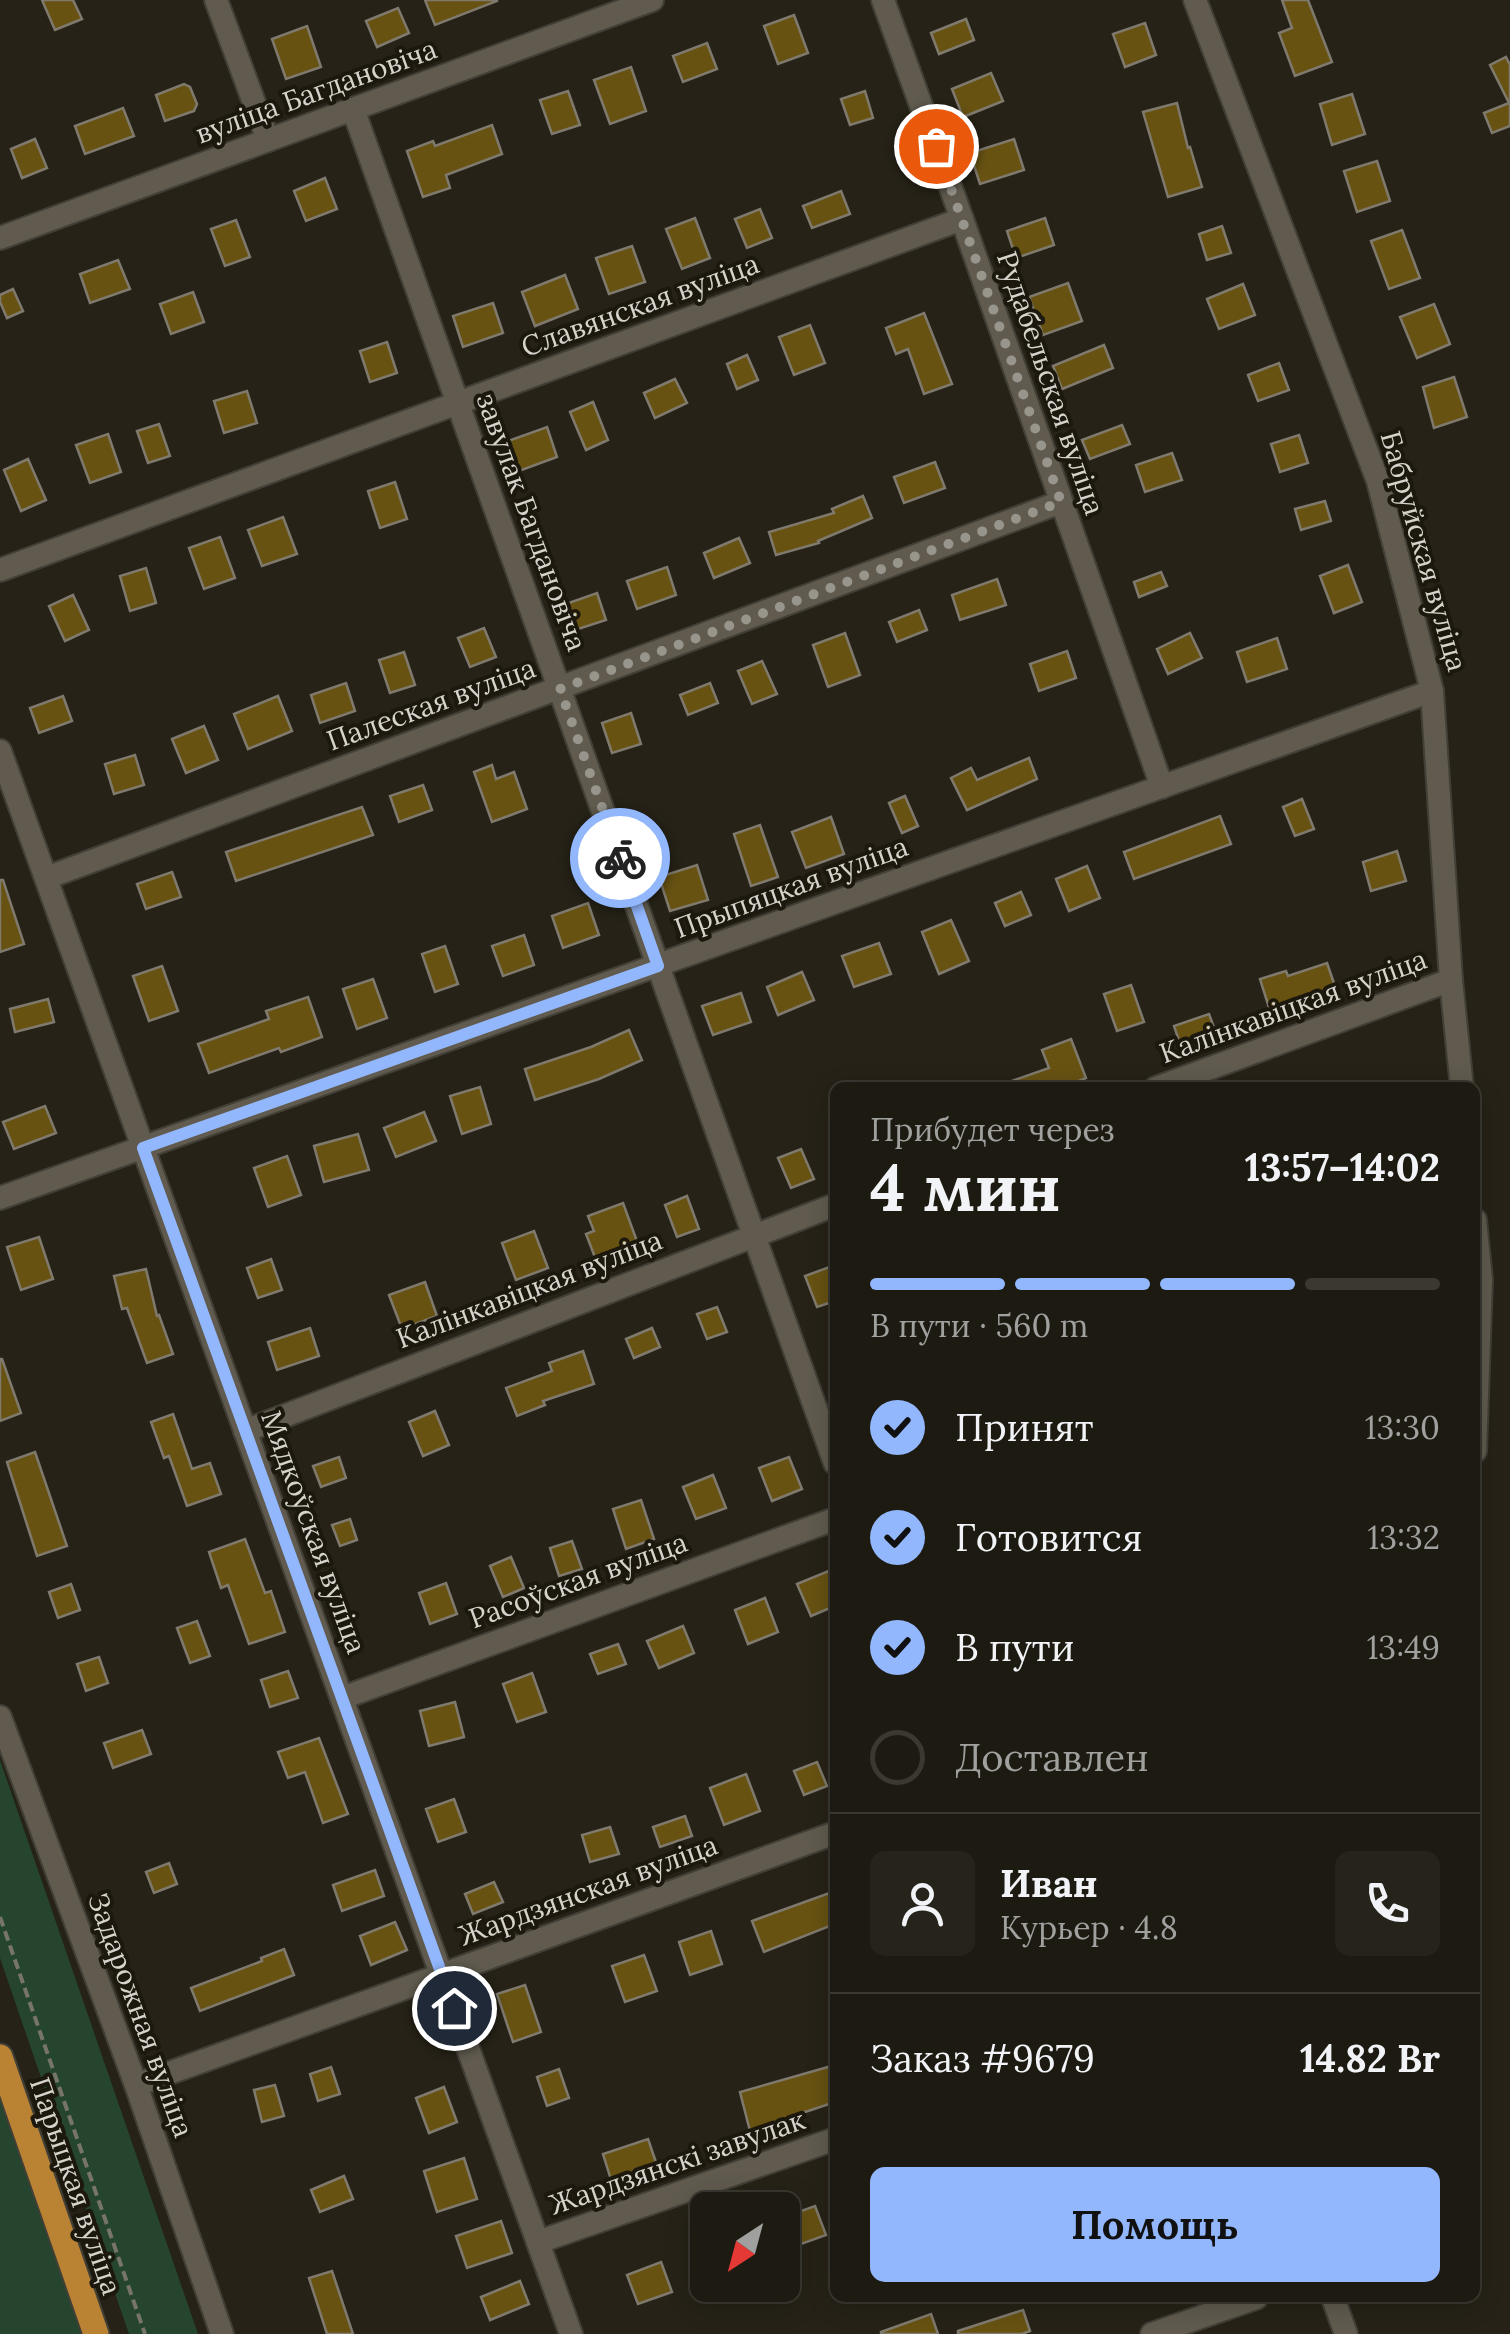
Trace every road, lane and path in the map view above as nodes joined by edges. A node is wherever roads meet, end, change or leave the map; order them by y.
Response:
1 (216, 0) edge
2 (652, 0) edge
3 (882, 0) edge
4 (1195, 0) edge
5 (353, 109) junction
6 (268, 140) junction
7 (962, 218) junction
8 (0, 238) edge
9 (458, 404) junction
10 (1061, 502) junction
11 (0, 570) edge
12 (560, 689) junction
13 (1432, 691) junction
14 (0, 751) edge
15 (1162, 786) junction
16 (46, 878) junction
17 (658, 966) junction
18 (1451, 980) junction
19 (1172, 1082) edge
20 (1461, 1082) edge
21 (143, 1148) junction
22 (0, 1198) edge
23 (830, 1206) edge
24 (754, 1234) junction
25 (245, 1431) junction
26 (830, 1449) edge
27 (830, 1521) edge
28 (342, 1698) junction
29 (0, 1717) edge
30 (830, 1835) edge
31 (0, 1917) edge
32 (442, 1975) junction
33 (0, 2058) edge
34 (136, 2084) junction
35 (830, 2140) edge
36 (538, 2242) junction
37 (1244, 2302) edge
38 (1334, 2302) edge
39 (96, 2334) edge
40 (146, 2334) edge
41 (222, 2334) edge
42 (571, 2334) edge
43 (1152, 2334) edge
44 (1346, 2334) edge

1 - 6 street
2 - 5 street, вуліца Багдановіча
3 - 7 street, Рудабельская вуліца
4 - 13 street, Бабруйская вуліца
5 - 6 street, вуліца Багдановіча
5 - 9 street, завулак Багдановіча
6 - 8 street, вуліца Багдановіча
7 - 9 street, Славянская вуліца
7 - 10 street, Рудабельская вуліца
9 - 11 street, Славянская вуліца
9 - 12 street, завулак Багдановіча
10 - 12 street, Палеская вуліца
10 - 15 street, Рудабельская вуліца
12 - 16 street, Палеская вуліца
12 - 17 street, завулак Багдановіча
13 - 15 street, Прыпяцкая вуліца
13 - 18 street, Бабруйская вуліца
14 - 16 street, Мядкоўская вуліца
15 - 17 street, Прыпяцкая вуліца
16 - 21 street, Мядкоўская вуліца
17 - 21 street, Прыпяцкая вуліца
17 - 24 street, завулак Багдановіча
18 - 19 street, Калінкавіцкая вуліца
18 - 20 street, Бабруйская вуліца
21 - 22 street, Прыпяцкая вуліца
21 - 25 street, Мядкоўская вуліца
23 - 24 street, Калінкавіцкая вуліца
24 - 25 street, Калінкавіцкая вуліца
24 - 26 street, завулак Багдановіча
25 - 28 street, Мядкоўская вуліца
27 - 28 street, Расоўская вуліца
28 - 32 street, Мядкоўская вуліца
29 - 34 street, Задарожная вуліца
30 - 32 street, Жардзянская вуліца
31 - 40 path
32 - 34 street, Жардзянская вуліца
32 - 36 street, Мядкоўская вуліца
33 - 39 main road, Парыцкая вуліца
34 - 41 street, Задарожная вуліца
35 - 36 street, Жардзянскі завулак
36 - 42 street, Мядкоўская вуліца
37 - 43 street
38 - 44 street

